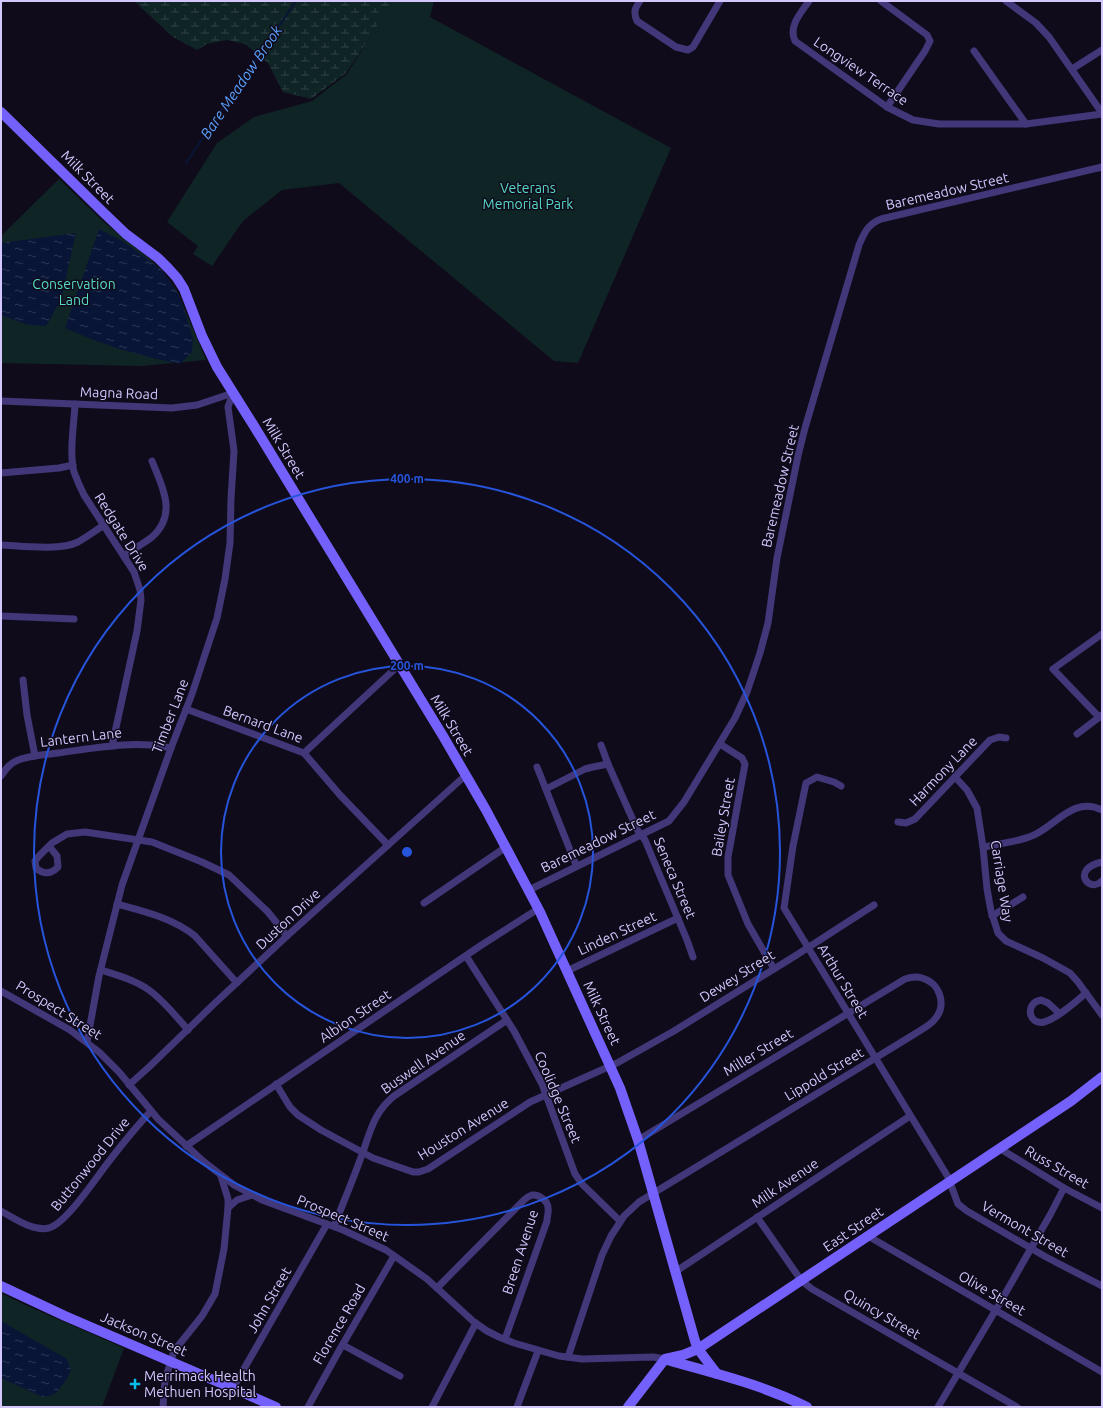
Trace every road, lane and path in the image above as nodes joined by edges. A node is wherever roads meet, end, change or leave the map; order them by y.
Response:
1 (640, 1) edge
2 (720, 1) edge
3 (809, 1) edge
4 (882, 1) edge
5 (1006, 1) edge
6 (1102, 50) edge
7 (974, 51) dead end
8 (1072, 69) junction
9 (888, 106) junction
10 (1, 112) edge
11 (1102, 113) edge
12 (1026, 124) junction
13 (1102, 167) edge
14 (234, 393) junction
15 (1, 401) edge
16 (75, 404) junction
17 (152, 461) dead end
18 (73, 465) junction
19 (1, 473) edge
20 (104, 525) junction
21 (1, 545) edge
22 (124, 556) junction
23 (1, 616) edge
24 (74, 619) dead end
25 (1102, 634) edge
26 (399, 665) junction
27 (23, 680) dead end
28 (186, 709) junction
29 (1101, 716) edge
30 (1076, 734) dead end
31 (1006, 738) dead end
32 (720, 744) junction
33 (601, 745) dead end
34 (112, 746) junction
35 (171, 748) junction
36 (304, 753) junction
37 (35, 756) junction
38 (608, 764) junction
39 (537, 767) dead end
40 (466, 775) junction
41 (1, 776) edge
42 (955, 777) junction
43 (841, 786) dead end
44 (546, 789) junction
45 (1102, 810) edge
46 (898, 822) dead end
47 (641, 835) junction
48 (137, 841) junction
49 (388, 845) junction
50 (49, 846) dead end
51 (506, 847) junction
52 (983, 847) junction
53 (1102, 862) edge
54 (576, 865) junction
55 (1102, 881) edge
56 (529, 890) junction
57 (1024, 897) dead end
58 (424, 903) dead end
59 (117, 904) junction
60 (874, 905) dead end
61 (538, 909) junction
62 (992, 916) junction
63 (678, 918) junction
64 (287, 936) junction
65 (808, 948) junction
66 (466, 956) junction
67 (693, 957) dead end
68 (774, 968) junction
69 (101, 970) junction
70 (567, 971) junction
71 (237, 983) junction
72 (892, 987) joint
73 (1, 991) edge
74 (1086, 993) junction
75 (847, 1013) junction
76 (1059, 1013) dead end
77 (1102, 1016) edge
78 (507, 1020) junction
79 (188, 1030) junction
80 (87, 1042) junction
81 (875, 1058) junction
82 (611, 1066) junction
83 (1102, 1077) edge
84 (276, 1084) junction
85 (129, 1085) junction
86 (545, 1095) junction
87 (151, 1111) junction
88 (910, 1116) junction
89 (638, 1140) junction
90 (186, 1146) junction
91 (999, 1148) junction
92 (363, 1153) junction
93 (221, 1176) junction
94 (950, 1181) junction
95 (1064, 1188) junction
96 (652, 1194) junction
97 (252, 1195) junction
98 (228, 1208) junction
99 (1102, 1208) edge
100 (1, 1211) edge
101 (758, 1217) junction
102 (620, 1221) junction
103 (331, 1225) junction
104 (868, 1236) junction
105 (1031, 1248) junction
106 (394, 1256) junction
107 (675, 1272) junction
108 (801, 1280) junction
109 (1, 1286) edge
110 (1102, 1286) edge
111 (437, 1288) junction
112 (996, 1310) junction
113 (476, 1323) junction
114 (505, 1339) junction
115 (343, 1345) junction
116 (698, 1349) junction
117 (538, 1351) junction
118 (568, 1357) junction
119 (665, 1359) junction
120 (171, 1362) junction
121 (958, 1372) junction
122 (1102, 1372) edge
123 (717, 1374) junction
124 (400, 1376) dead end
125 (233, 1388) junction
126 (164, 1407) edge
127 (276, 1407) edge
128 (308, 1407) edge
129 (432, 1407) edge
130 (517, 1407) edge
131 (628, 1407) edge
132 (807, 1407) edge
133 (938, 1407) edge
134 (1017, 1407) edge

1 - 2 street
3 - 9 street, Longview Terrace
4 - 9 street
5 - 8 street
6 - 8 street
7 - 12 street
8 - 11 street
9 - 12 street, Longview Terrace
10 - 14 street, Milk Street
11 - 12 street, Longview Terrace
13 - 32 street, Baremeadow Street
14 - 16 street, Magna Road
14 - 26 street, Milk Street
14 - 28 street, Timber Lane
15 - 16 street, Magna Road
16 - 18 street, Redgate Drive
17 - 22 street
18 - 19 street
18 - 20 street, Redgate Drive
20 - 21 street
20 - 22 street, Redgate Drive
22 - 34 street, Redgate Drive
23 - 24 street
25 - 29 street
26 - 36 street
26 - 40 street, Milk Street
27 - 37 street
28 - 35 street, Timber Lane
28 - 36 street, Bernard Lane
29 - 30 street
31 - 42 street, Harmony Lane
32 - 47 street, Baremeadow Street
32 - 68 street, Bailey Street
33 - 38 street, Seneca Street
34 - 35 street, Lantern Lane
34 - 37 street, Lantern Lane
35 - 48 street, Timber Lane
36 - 49 street, Bernard Lane
37 - 41 street, Lantern Lane
38 - 44 street
38 - 47 street, Seneca Street
39 - 44 street
40 - 49 street, Duston Drive
40 - 51 street, Milk Street
42 - 46 street, Harmony Lane
42 - 52 street, Carriage Way
43 - 65 street, Arthur Street
44 - 54 street
45 - 52 street
47 - 54 street, Baremeadow Street
47 - 63 street, Seneca Street
48 - 50 street
48 - 59 street, Timber Lane
48 - 64 street
49 - 64 street, Duston Drive
51 - 56 street, Milk Street
51 - 58 street
52 - 62 street, Carriage Way
53 - 55 street
54 - 56 street, Baremeadow Street
56 - 61 street, Milk Street
57 - 62 street
59 - 69 street, Timber Lane
59 - 71 street
60 - 65 street, Dewey Street
61 - 66 street, Albion Street
61 - 70 street, Milk Street
62 - 74 street, Carriage Way
63 - 67 street, Seneca Street
63 - 70 street, Linden Street
64 - 71 street, Duston Drive
65 - 68 street, Dewey Street
65 - 75 street, Arthur Street
66 - 78 street, Coolidge Street
66 - 84 street, Albion Street
68 - 82 street, Dewey Street
69 - 79 street
69 - 80 street, Timber Lane
70 - 82 street, Milk Street
71 - 79 street, Duston Drive
72 - 75 street, Miller Street
72 - 81 street, Lippold Street
73 - 80 street, Prospect Street
74 - 76 street
74 - 77 street, Carriage Way
75 - 81 street, Arthur Street
75 - 89 street, Miller Street
78 - 86 street, Coolidge Street
78 - 92 street, Buswell Avenue
79 - 85 street, Duston Drive
80 - 85 street, Prospect Street
81 - 88 street, Arthur Street
81 - 96 street, Lippold Street
82 - 86 street, Houston Avenue
82 - 89 street, Milk Street
83 - 91 street, East Street
84 - 90 street, Albion Street
84 - 92 street, Houston Avenue
85 - 87 street, Prospect Street
86 - 92 street, Houston Avenue
86 - 102 street, Coolidge Street
87 - 90 street, Prospect Street
87 - 100 street, Buttonwood Drive
88 - 94 street, Arthur Street
88 - 101 street, Milk Avenue
89 - 96 street, Milk Street
90 - 93 street, Prospect Street
91 - 94 street, East Street
91 - 95 street, Russ Street
92 - 103 street, Buswell Avenue
93 - 97 street, Prospect Street
93 - 98 street
94 - 104 street, East Street
94 - 105 street, Vermont Street
95 - 99 street, Russ Street
95 - 105 street
96 - 102 street, Lippold Street
96 - 107 street, Milk Street
97 - 98 street
97 - 103 street, Prospect Street
98 - 120 street
101 - 107 street, Milk Avenue
101 - 108 street, Quincy Street
102 - 118 street, Lippold Street
103 - 106 street, Prospect Street
103 - 125 street, John Street
104 - 108 street, East Street
104 - 112 street, Olive Street
105 - 110 street, Vermont Street
105 - 112 street
106 - 111 street, Prospect Street
106 - 115 street, Florence Road
107 - 116 street, Milk Street
108 - 116 street, East Street
108 - 121 street, Quincy Street
109 - 120 street, Jackson Street
111 - 113 street, Prospect Street
111 - 114 street, Breen Avenue
112 - 121 street
112 - 122 street, Olive Street
113 - 114 street, Prospect Street
113 - 129 street
114 - 117 street, Prospect Street
115 - 124 street
115 - 128 street, Florence Road
116 - 119 street, East Street
116 - 123 street
117 - 118 street, Prospect Street
117 - 130 street
118 - 119 street, Prospect Street
119 - 123 street, Prospect Street
119 - 131 street
120 - 125 street, Jackson Street
120 - 126 street
121 - 133 street
121 - 134 street, Quincy Street
123 - 132 street, Prospect Street
125 - 127 street, Jackson Street

